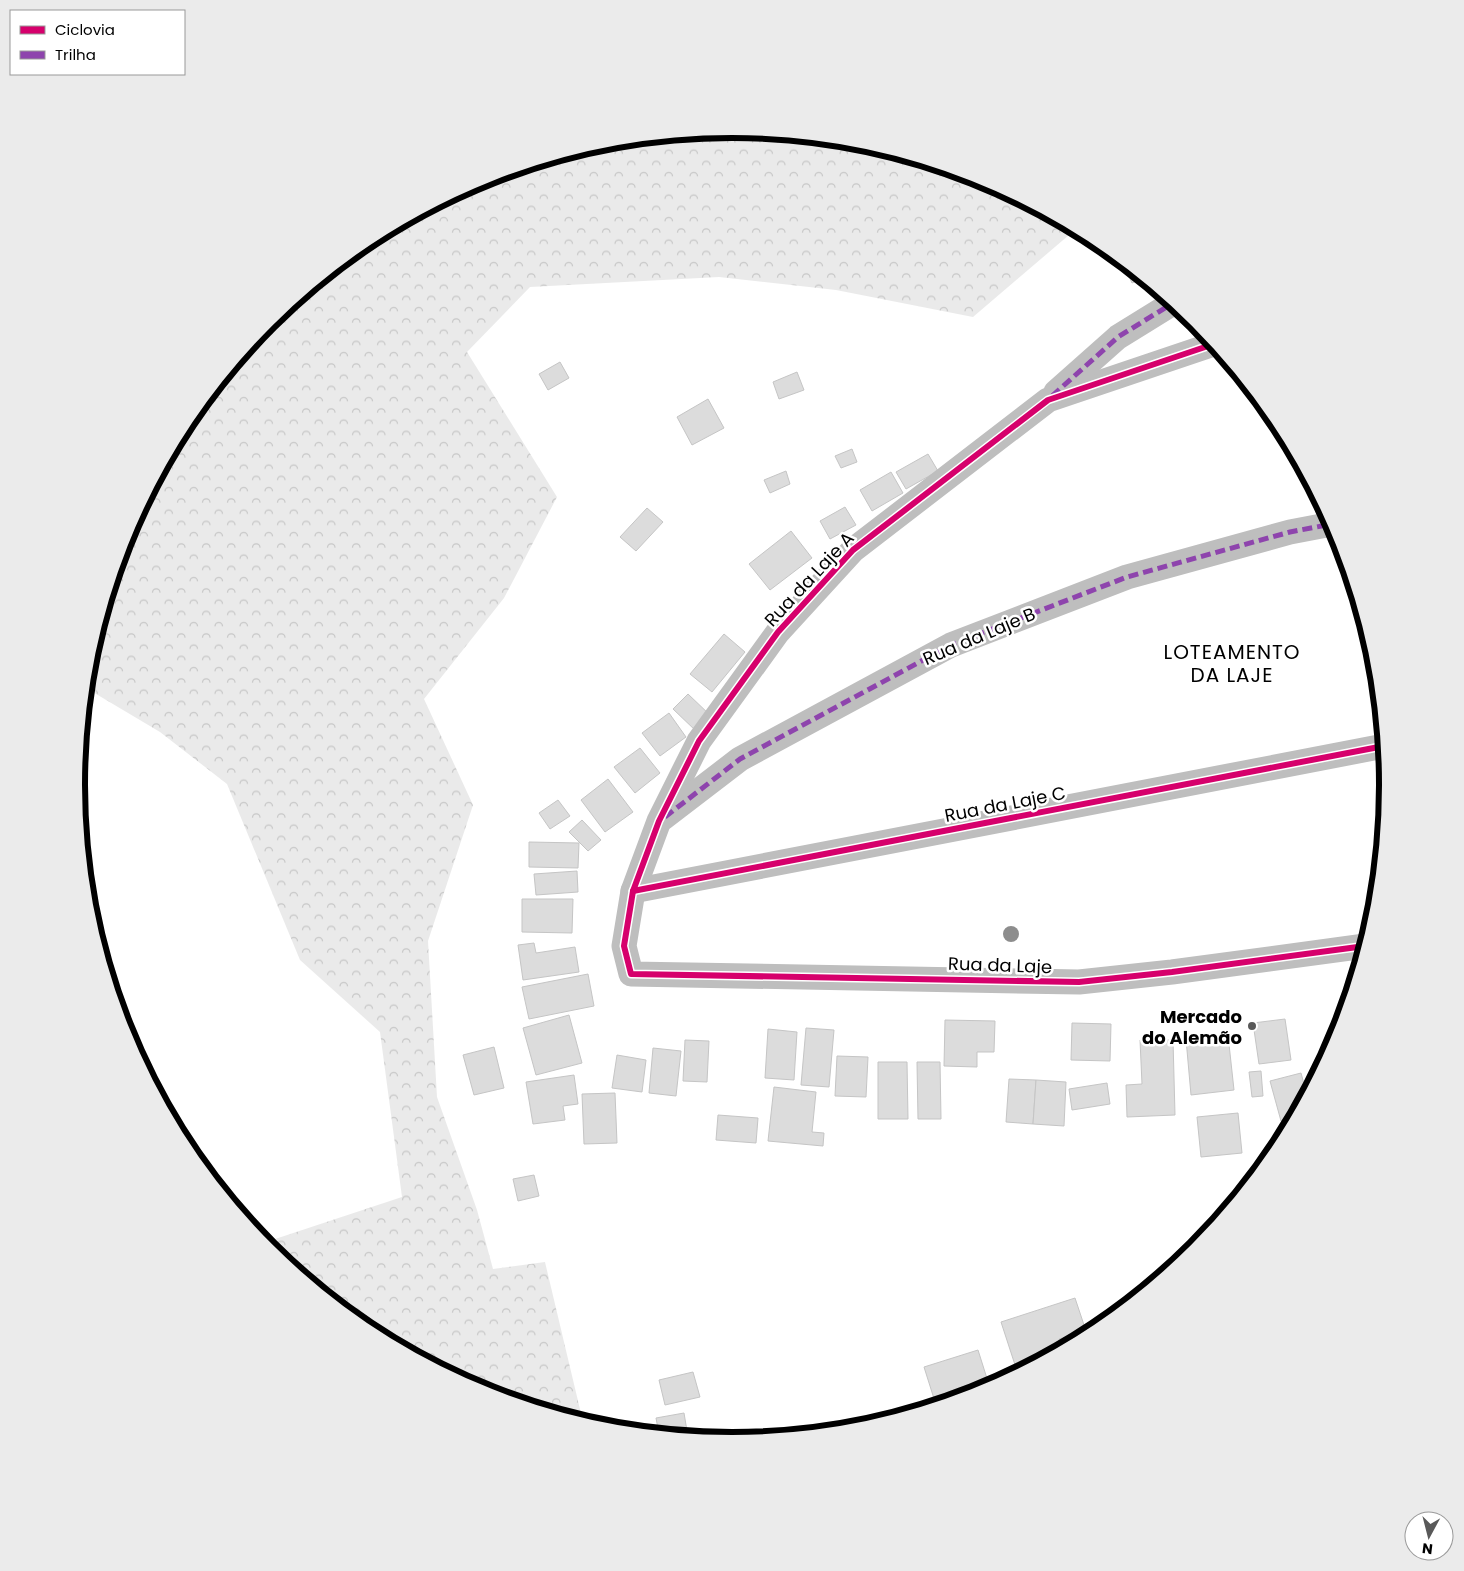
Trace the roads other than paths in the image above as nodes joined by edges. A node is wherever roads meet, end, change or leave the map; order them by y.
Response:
1 (1167, 307) edge
2 (1206, 347) edge
3 (1048, 400) junction
4 (1324, 525) edge
5 (1378, 747) edge
6 (659, 821) junction
7 (633, 891) junction
8 (1358, 947) edge
9 (631, 974) joint

1 - 3 street
2 - 3 street, Rua da Laje A
3 - 6 street, Rua da Laje A
4 - 6 street, Rua da Laje B
5 - 7 street, Rua da Laje C
6 - 7 street, Rua da Laje A
7 - 9 street, Rua da Laje A
8 - 9 street, Rua da Laje

